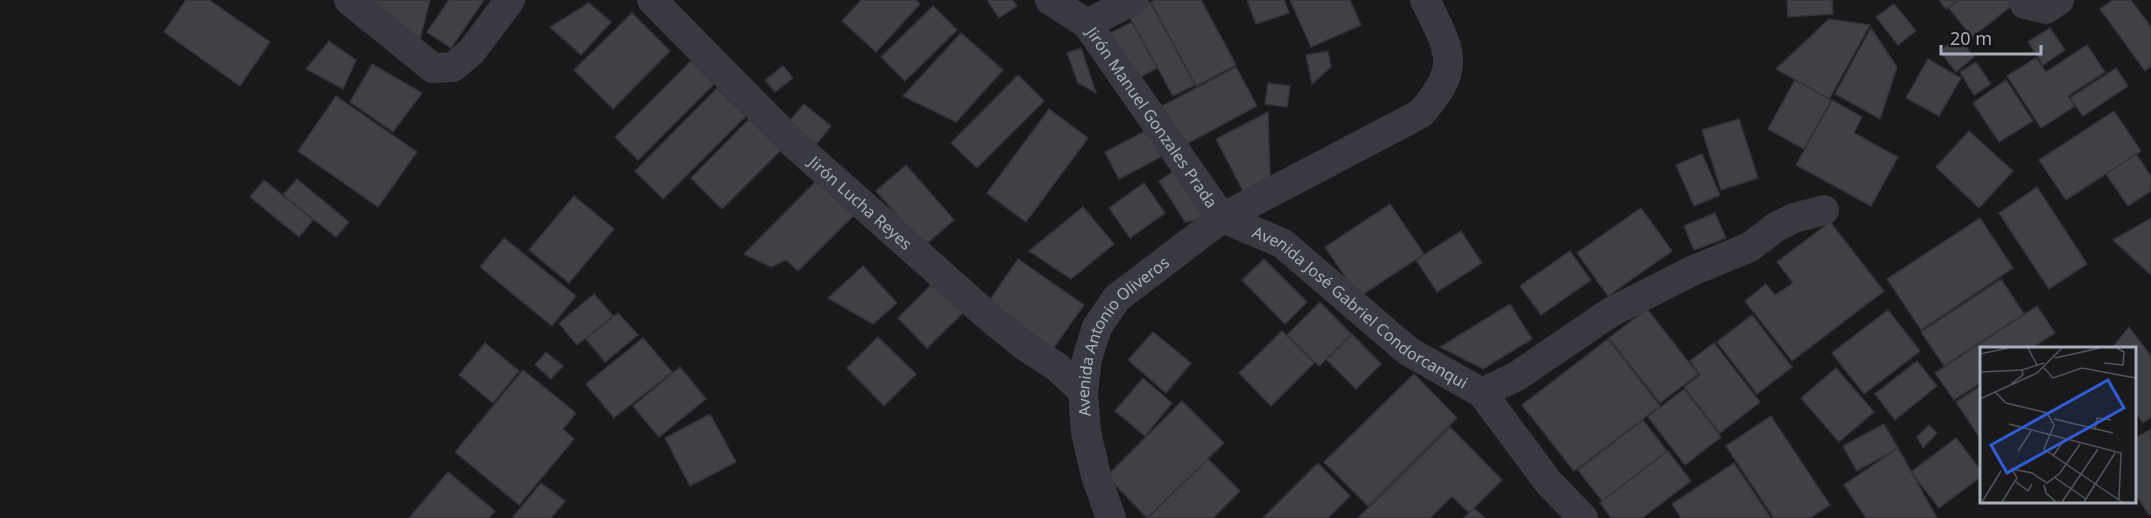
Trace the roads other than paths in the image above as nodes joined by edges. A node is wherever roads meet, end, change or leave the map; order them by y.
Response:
1 (349, 0) edge
2 (510, 0) edge
3 (652, 0) edge
4 (1050, 0) edge
5 (1134, 0) edge
6 (1425, 0) edge
7 (2023, 0) edge
8 (2060, 0) edge
9 (1087, 24) junction
10 (1824, 210) dead end
11 (1222, 218) junction
12 (1083, 391) junction
13 (1482, 393) junction
14 (1111, 518) edge
15 (1583, 518) edge

1 - 2 street
3 - 12 street, Jirón Lucha Reyes
4 - 9 street, Jirón Manuel Gonzales Prada
5 - 9 street
6 - 11 street, Avenida Antonio Oliveros
7 - 8 street
9 - 11 street, Jirón Manuel Gonzales Prada
10 - 13 street
11 - 12 street, Avenida Antonio Oliveros
11 - 13 street, Avenida José Gabriel Condorcanqui
12 - 14 street, Avenida Antonio Oliveros
13 - 15 street, Avenida José Gabriel Condorcanqui

